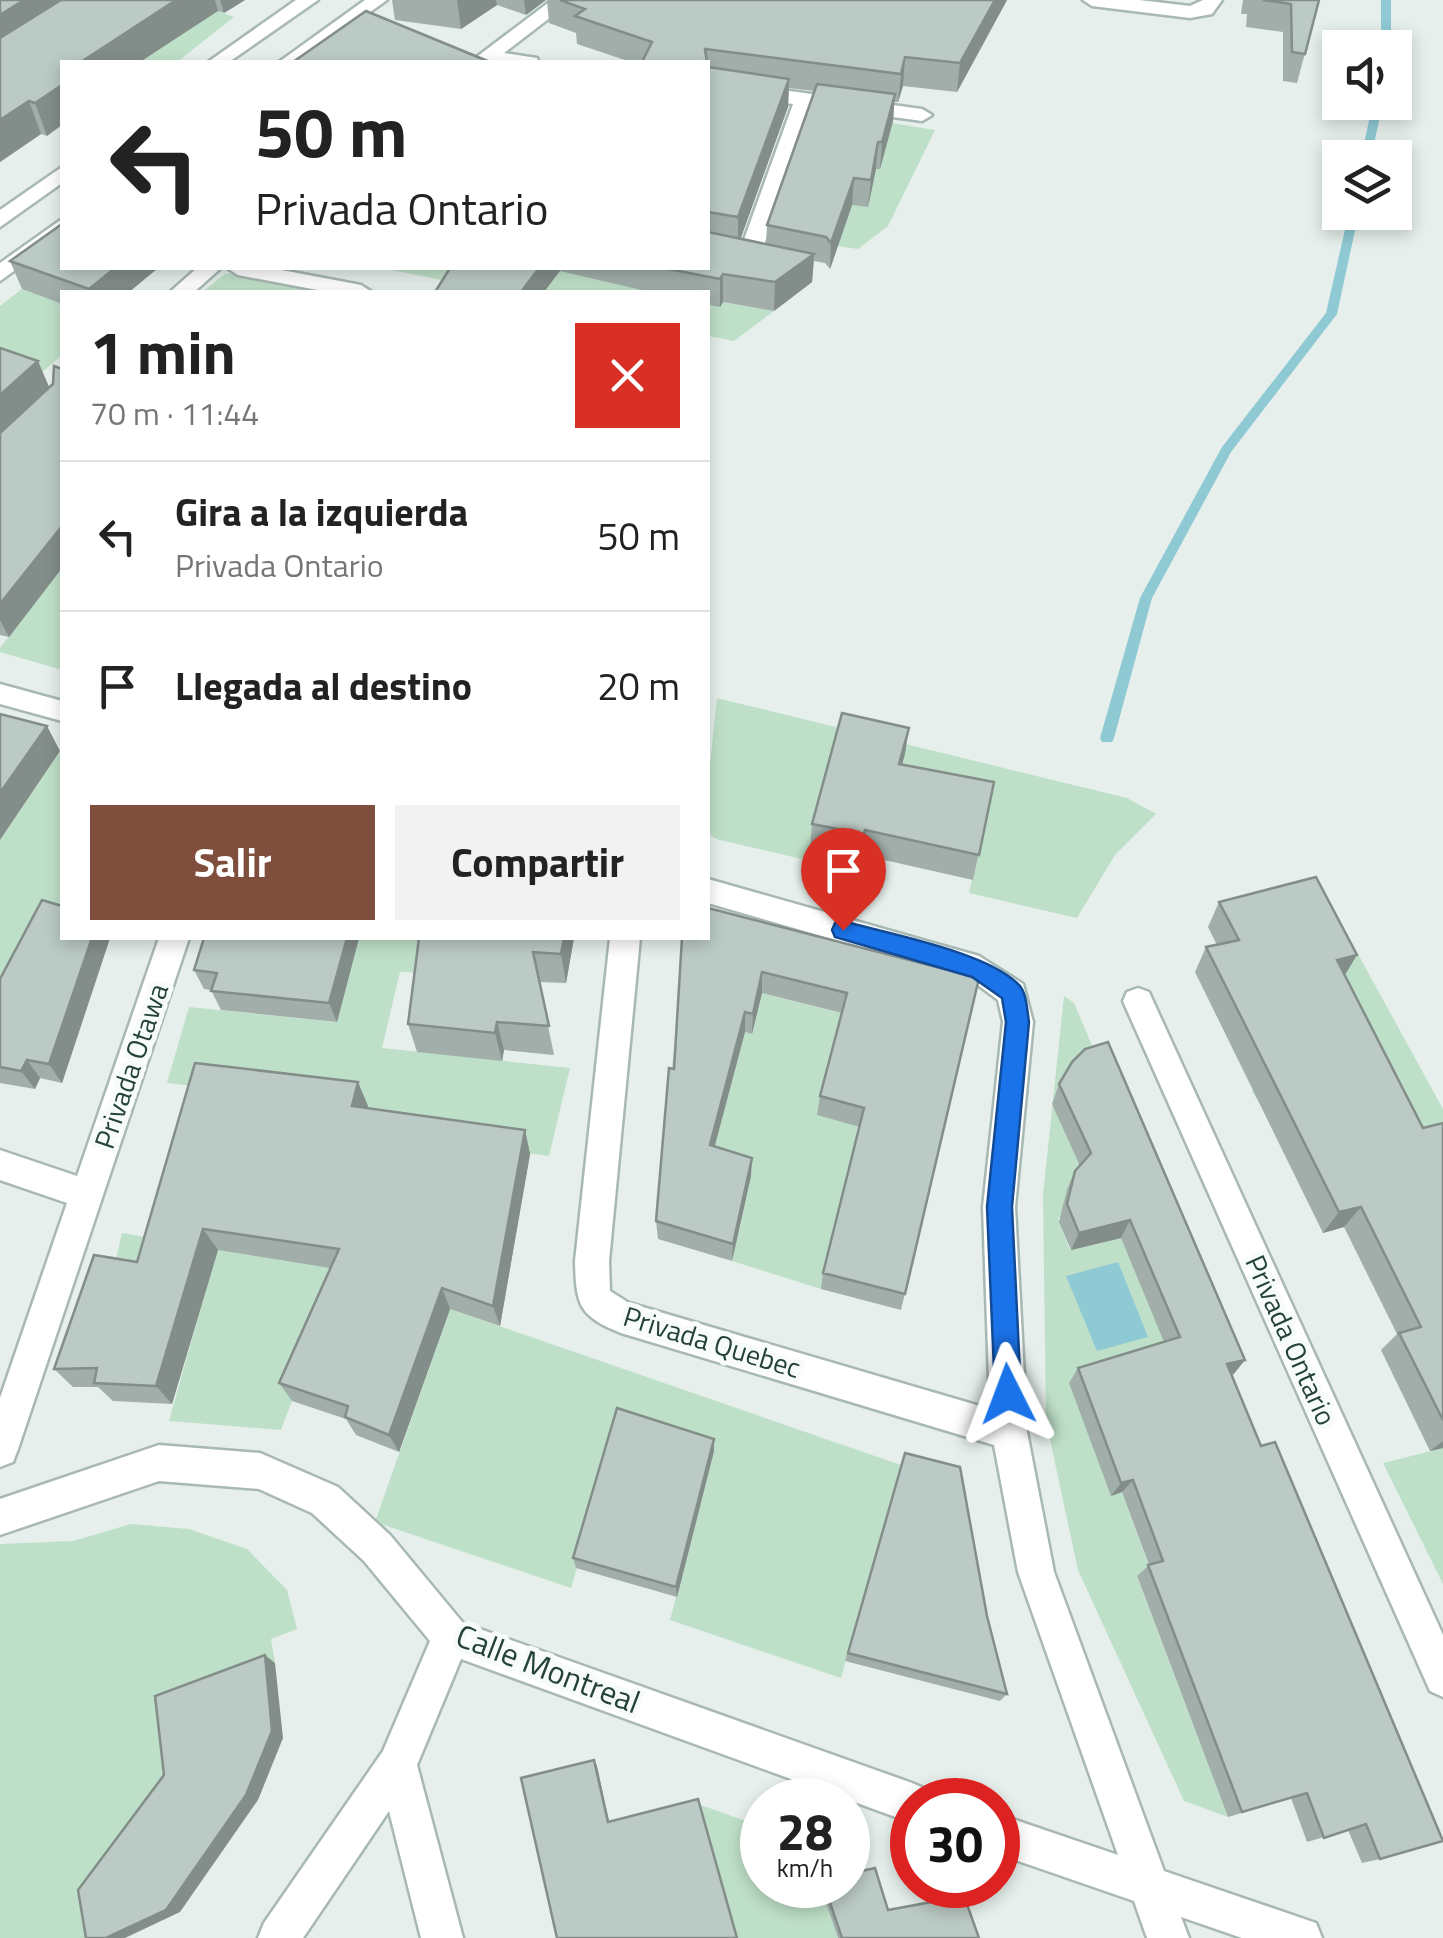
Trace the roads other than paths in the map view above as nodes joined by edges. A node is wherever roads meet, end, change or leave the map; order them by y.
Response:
1 (309, 0) edge
2 (378, 0) edge
3 (564, 0) edge
4 (1092, 0) edge
5 (1213, 0) edge
6 (221, 60) edge
7 (291, 60) edge
8 (483, 60) edge
9 (710, 86) edge
10 (805, 99) junction
11 (922, 115) dead end
12 (60, 174) edge
13 (0, 220) edge
14 (60, 228) edge
15 (721, 253) edge
16 (208, 270) edge
17 (248, 270) edge
18 (0, 274) edge
19 (184, 290) edge
20 (351, 290) edge
21 (0, 694) edge
22 (60, 709) edge
23 (710, 892) edge
24 (173, 940) edge
25 (625, 940) edge
26 (1138, 1001) dead end
27 (0, 1165) edge
28 (87, 1195) junction
29 (1010, 1432) junction
30 (0, 1450) edge
31 (0, 1518) edge
32 (452, 1637) junction
33 (1443, 1678) edge
34 (397, 1765) junction
35 (890, 1795) edge
36 (1020, 1842) edge
37 (1150, 1889) junction
38 (279, 1938) edge
39 (442, 1938) edge
40 (1168, 1938) edge
41 (1301, 1938) edge

1 - 6 street
2 - 7 street
3 - 8 street
4 - 5 street
9 - 10 street
10 - 11 street
10 - 15 street
12 - 13 street
14 - 18 street
16 - 19 street
17 - 20 street
21 - 22 street
23 - 29 street
24 - 28 street, Privada Otawa
25 - 29 street, Privada Quebec
26 - 33 street, Privada Ontario
27 - 28 street
28 - 30 street, Privada Otawa
29 - 37 street
31 - 32 street, Calle Montreal
32 - 34 street
32 - 35 street, Calle Montreal
34 - 38 street
34 - 39 street
36 - 37 street
37 - 40 street
37 - 41 street

